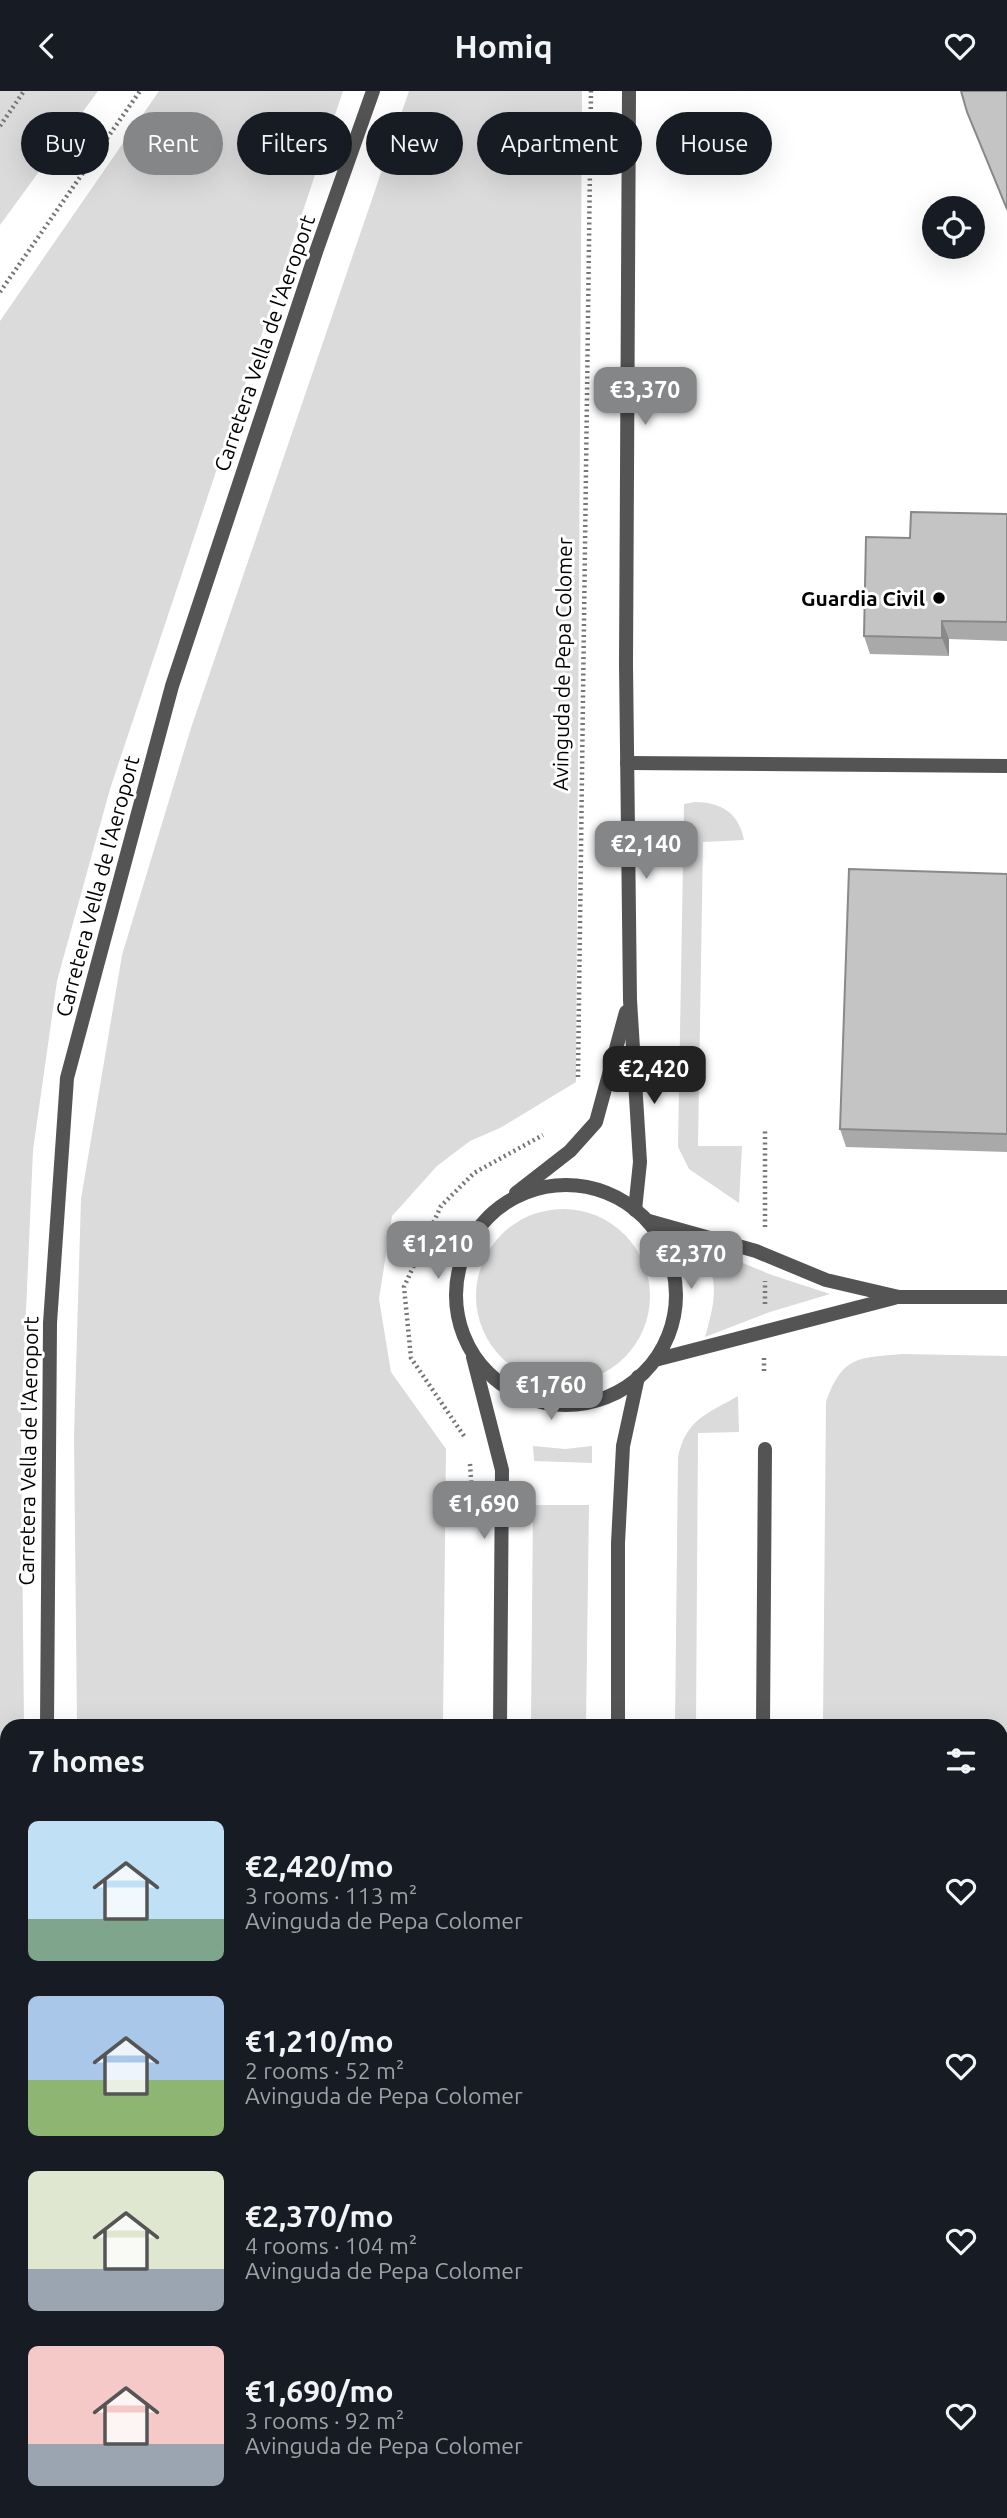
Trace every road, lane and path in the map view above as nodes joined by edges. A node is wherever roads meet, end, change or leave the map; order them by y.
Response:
1 (24, 91) edge
2 (140, 91) edge
3 (373, 91) edge
4 (591, 91) edge
5 (629, 91) edge
6 (0, 126) edge
7 (0, 292) edge
8 (627, 763) junction
9 (1007, 766) edge
10 (630, 1000) junction
11 (578, 1083) dead end
12 (554, 1128) dead end
13 (635, 1210) junction
14 (488, 1215) junction
15 (649, 1221) junction
16 (899, 1297) junction
17 (1007, 1297) edge
18 (472, 1356) junction
19 (656, 1360) junction
20 (639, 1377) junction
21 (468, 1442) dead end
22 (765, 1448) dead end
23 (469, 1454) dead end
24 (472, 1506) dead end
25 (47, 1719) edge
26 (500, 1719) edge
27 (618, 1719) edge
28 (763, 1719) edge

1 - 6 path
2 - 7 path
3 - 25 street, Carretera Vella de l'Aeroport
4 - 11 path, Avinguda de Pepa Colomer
5 - 8 street
8 - 9 street
8 - 10 street
10 - 13 street
10 - 14 street
12 - 21 path
13 - 14 street
13 - 15 street
14 - 18 street
15 - 16 street
15 - 19 street
16 - 17 street
16 - 19 street
18 - 20 street
18 - 26 street
19 - 20 street
20 - 27 street
22 - 28 street
23 - 24 path

